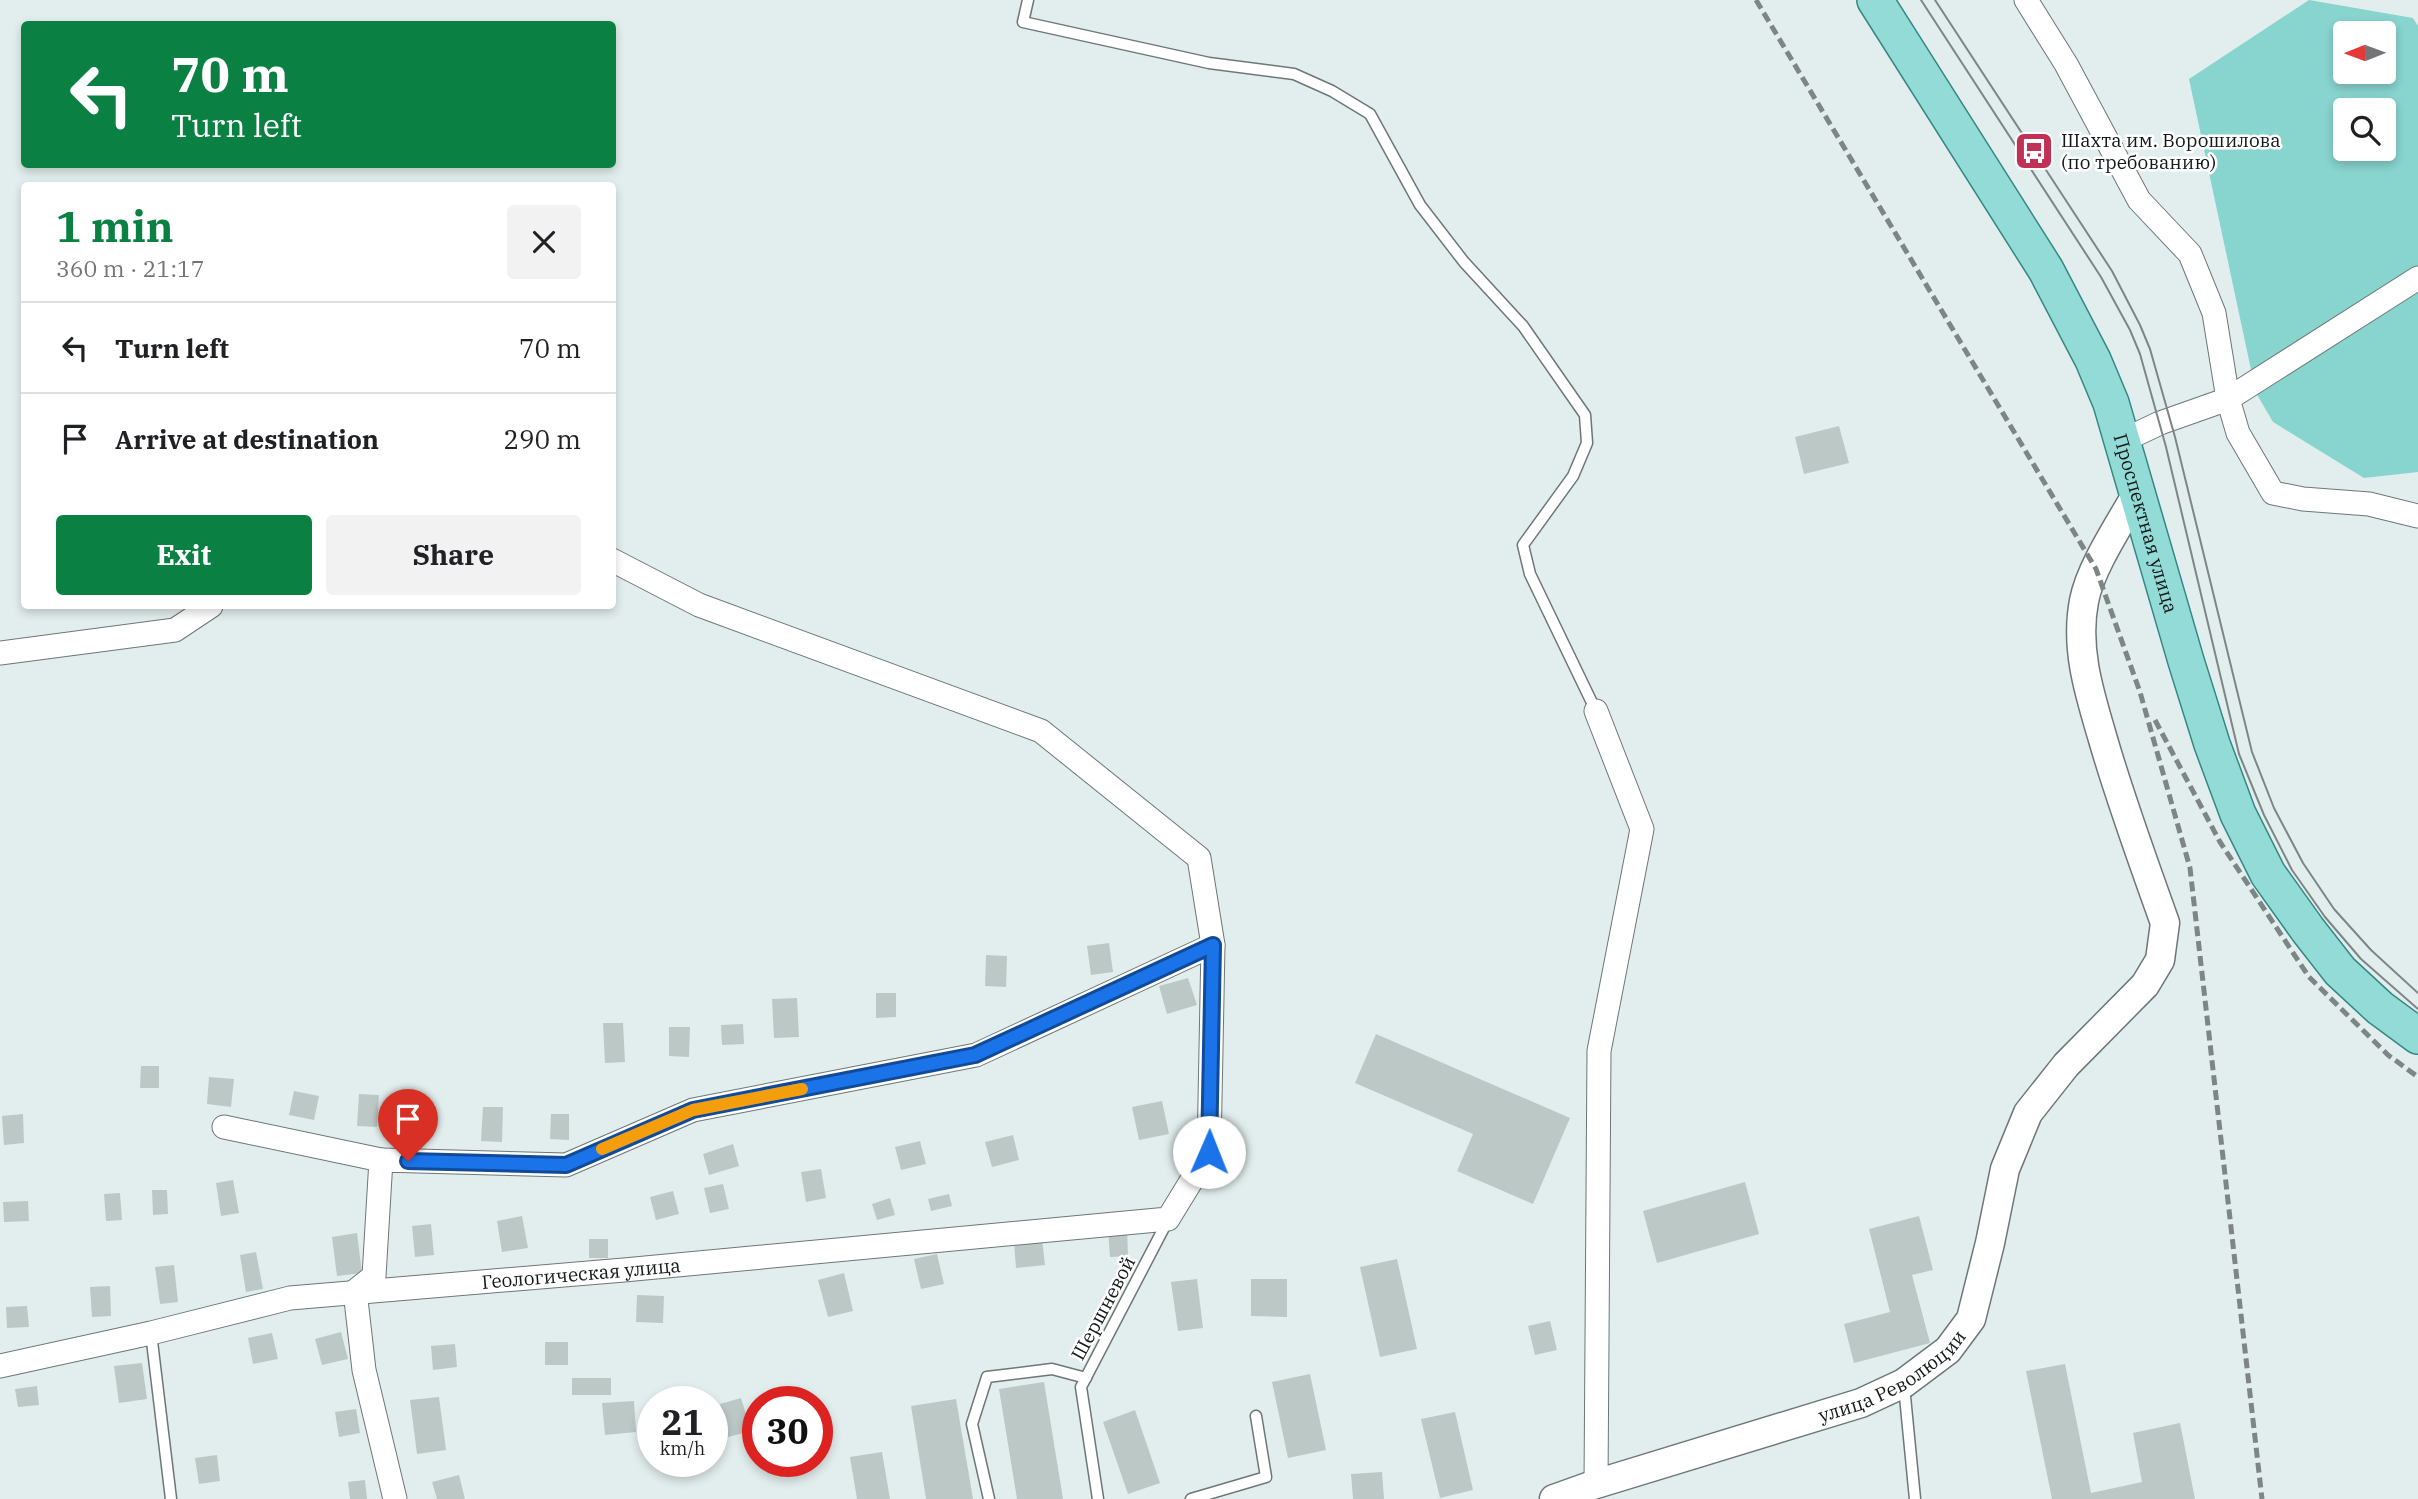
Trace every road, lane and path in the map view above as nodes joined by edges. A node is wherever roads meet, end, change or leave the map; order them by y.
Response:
1 (1028, 0) edge
2 (1875, 0) edge
3 (2026, 0) edge
4 (2418, 278) edge
5 (2228, 399) junction
6 (2122, 440) junction
7 (2138, 492) junction
8 (2418, 516) edge
9 (616, 563) edge
10 (206, 609) edge
11 (0, 653) edge
12 (1596, 711) joint
13 (1213, 945) junction
14 (2418, 1036) edge
15 (224, 1128) dead end
16 (381, 1160) junction
17 (1168, 1219) junction
18 (355, 1291) junction
19 (151, 1333) junction
20 (0, 1366) edge
21 (1086, 1378) junction
22 (1903, 1383) junction
23 (1256, 1416) dead end
24 (1596, 1484) junction
25 (171, 1499) edge
26 (395, 1499) edge
27 (989, 1499) edge
28 (1098, 1499) edge
29 (1191, 1499) edge
30 (1554, 1499) edge
31 (1915, 1499) edge

1 - 12 lane
2 - 6 main road, Проспектная улица
3 - 5 street
4 - 5 street
5 - 6 street
5 - 8 street
6 - 7 main road, Проспектная улица
7 - 14 main road, Проспектная улица
7 - 22 street, улица Революции
9 - 13 street
10 - 11 street
12 - 24 street
13 - 16 street
13 - 17 street
15 - 16 street
16 - 18 street
17 - 18 street, Геологическая улица
17 - 21 lane, Шершневой
18 - 19 street, Геологическая улица
18 - 26 street
19 - 20 street, Геологическая улица
19 - 25 lane
21 - 27 lane
21 - 28 lane, Шершневой
22 - 24 street, улица Революции
22 - 31 lane
23 - 29 lane
24 - 30 street, улица Революции

